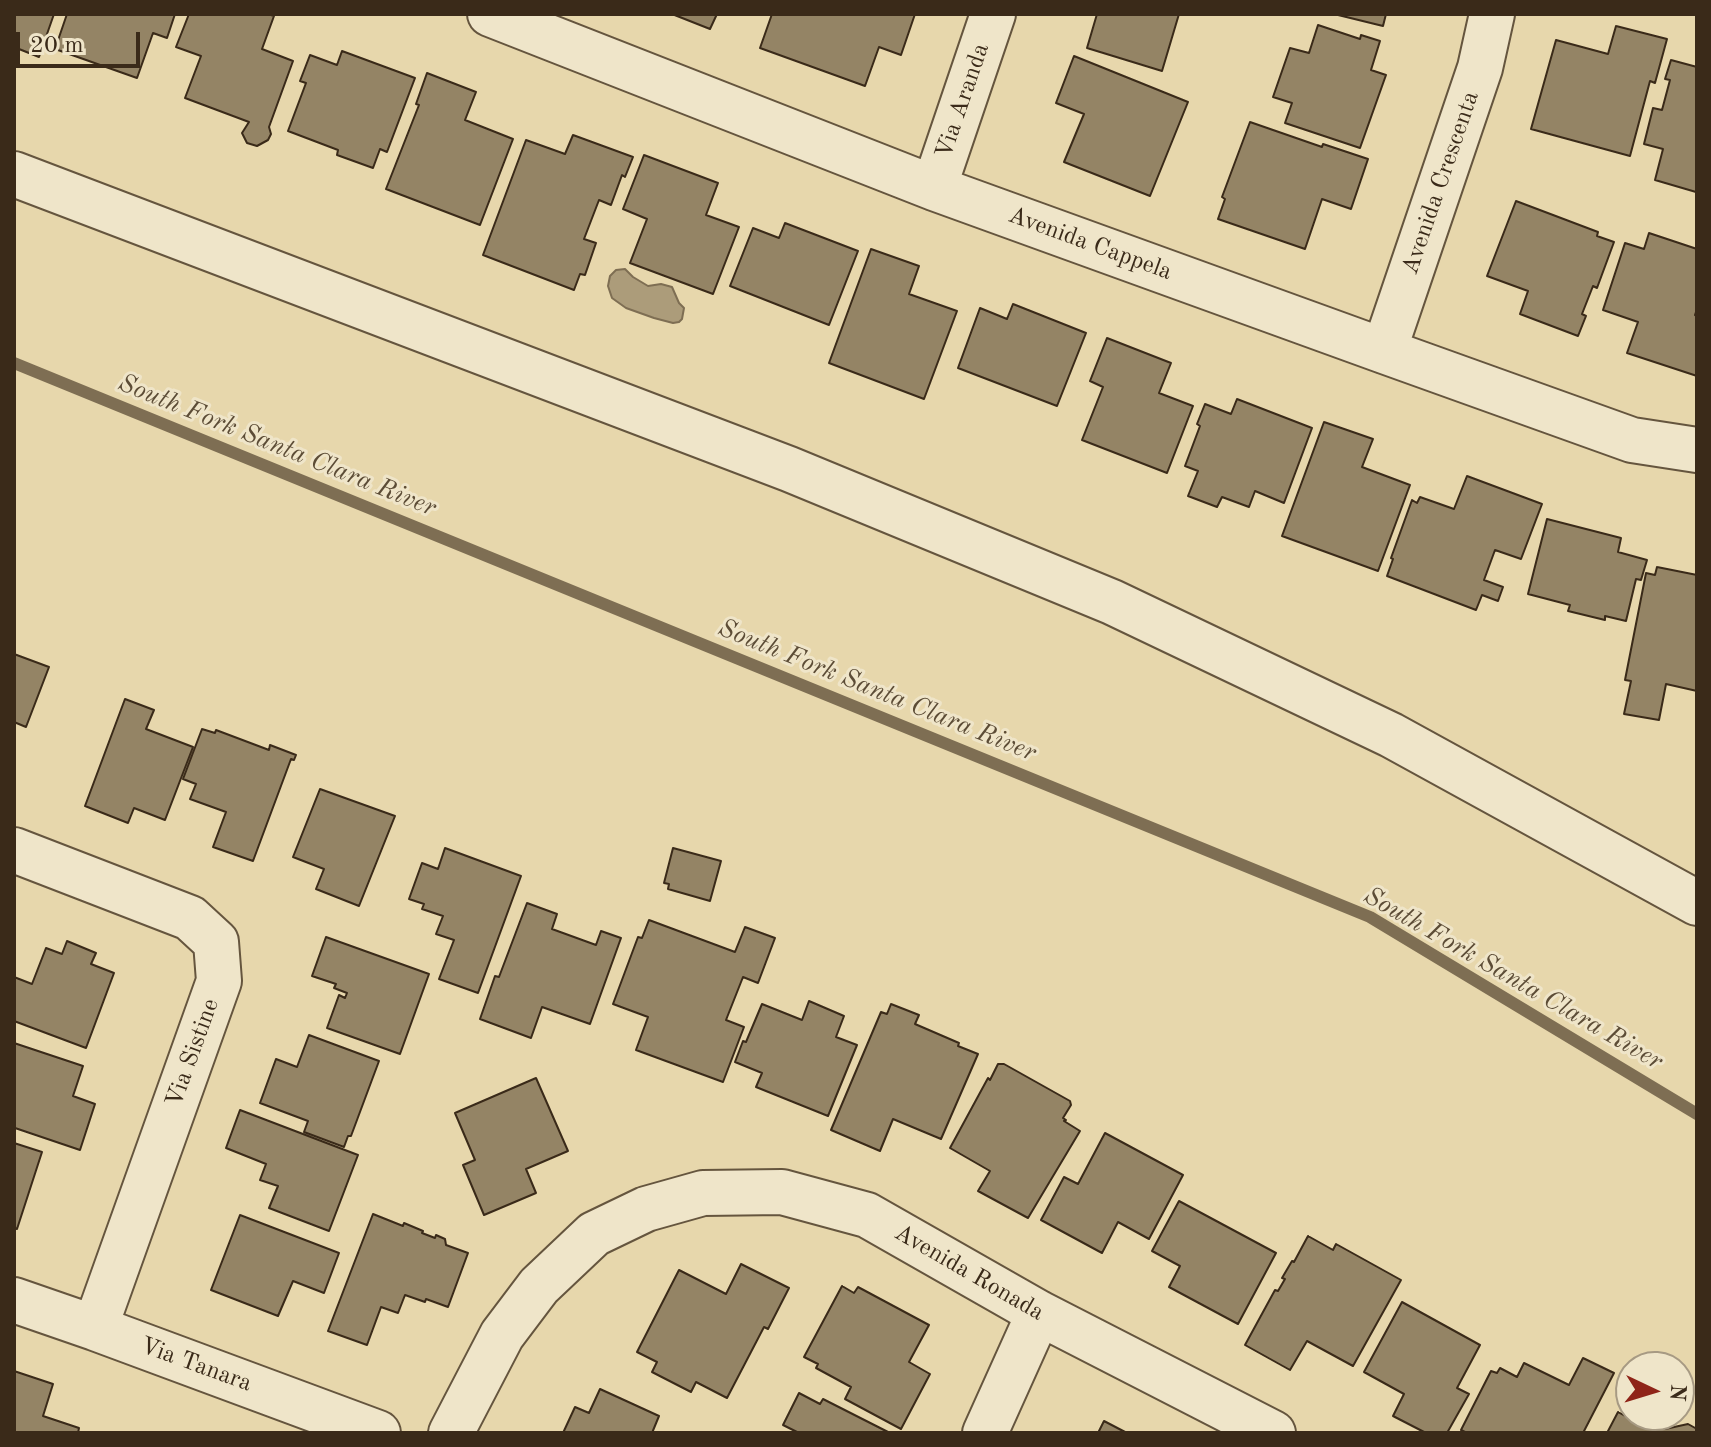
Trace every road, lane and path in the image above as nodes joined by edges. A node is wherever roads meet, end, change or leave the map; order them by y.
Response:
1 (993, 14) edge
2 (1492, 14) edge
3 (498, 15) edge
4 (14, 174) edge
5 (934, 188) junction
6 (1384, 351) junction
7 (1697, 450) edge
8 (14, 850) edge
9 (1697, 903) edge
10 (14, 1300) edge
11 (1039, 1313) junction
12 (95, 1328) junction
13 (378, 1433) edge
14 (451, 1433) edge
15 (985, 1433) edge
16 (1273, 1433) edge

1 - 5 street, Via Aranda
2 - 6 street, Avenida Crescenta
3 - 5 street, Avenida Cappela
4 - 9 street
5 - 6 street, Avenida Cappela
6 - 7 street, Avenida Cappela
8 - 12 street, Via Sistine
10 - 12 street, Via Tanara
11 - 14 street, Avenida Ronada
11 - 15 street
11 - 16 street, Avenida Ronada
12 - 13 street, Via Tanara

